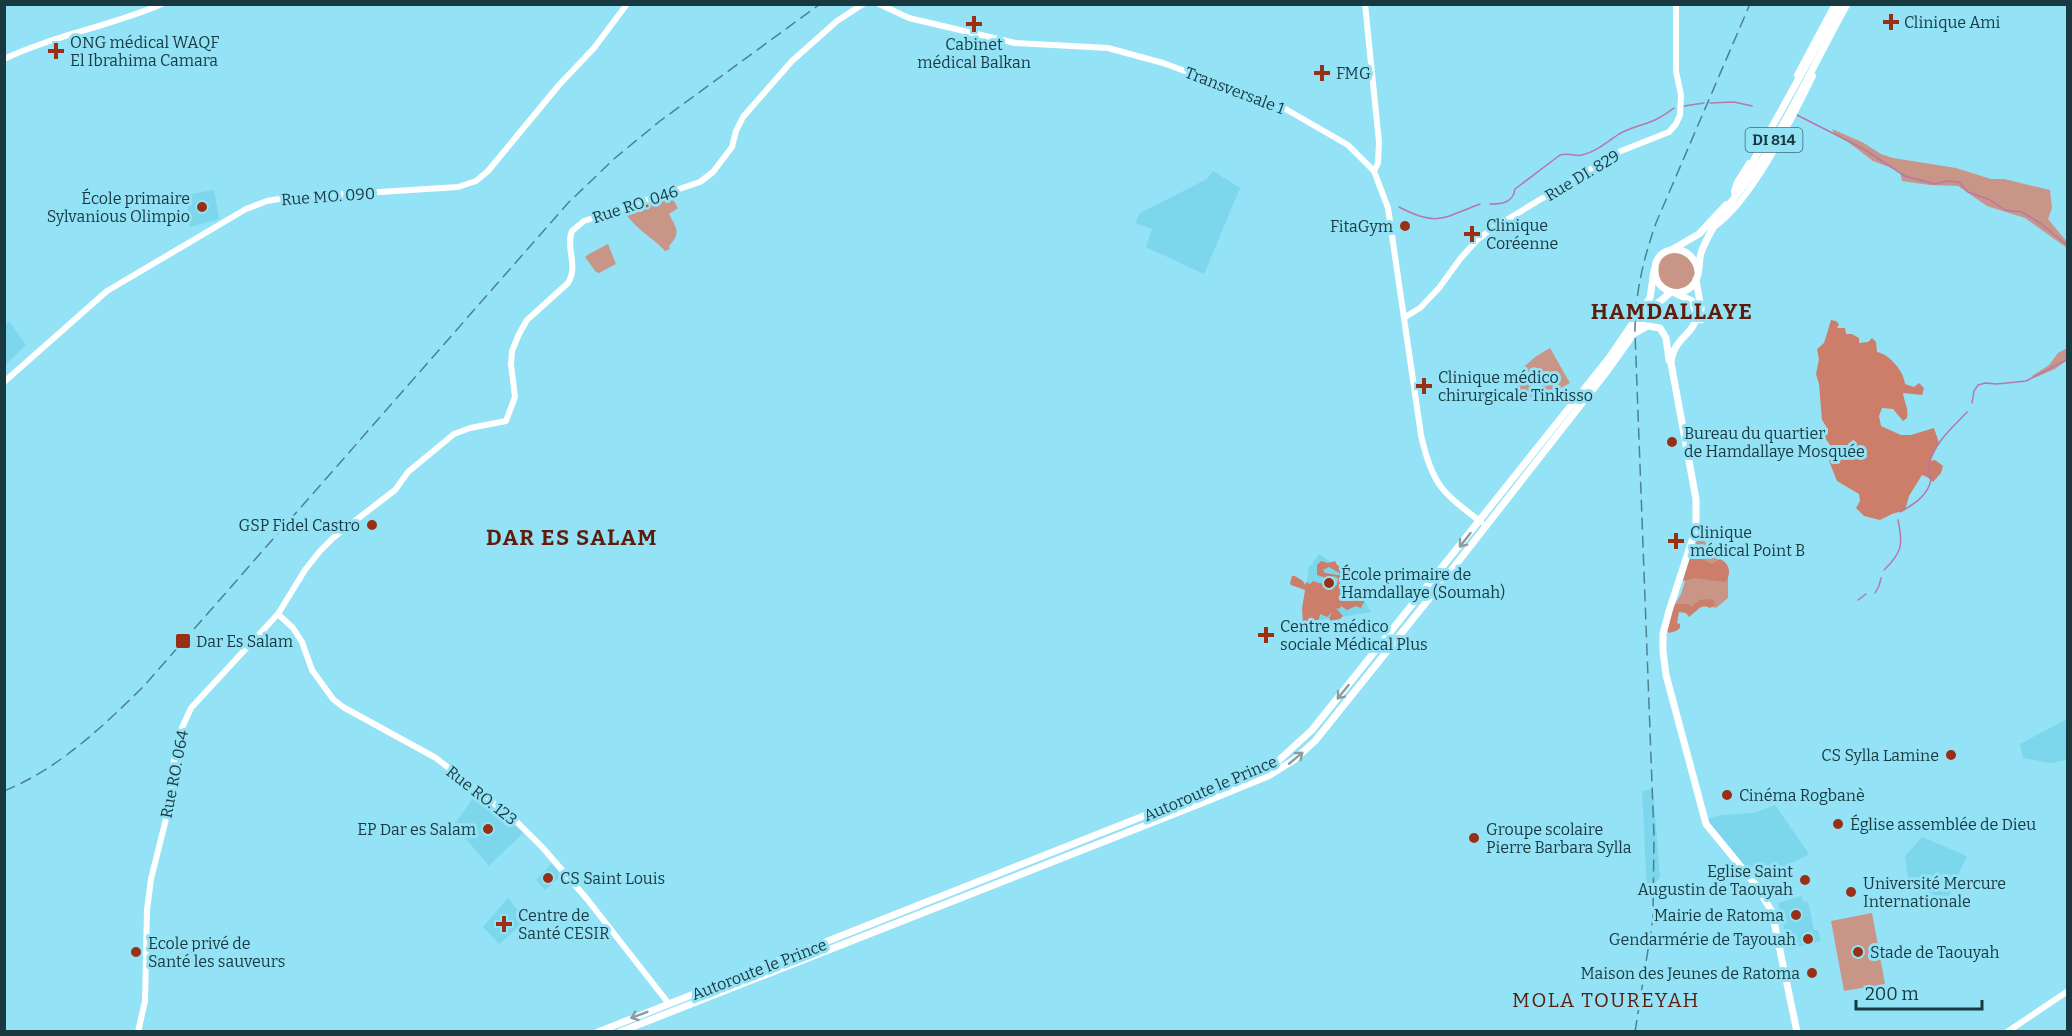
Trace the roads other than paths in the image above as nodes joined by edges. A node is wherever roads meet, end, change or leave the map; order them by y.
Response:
1 (162, 4) edge
2 (627, 4) edge
3 (863, 4) edge
4 (879, 4) edge
5 (1365, 4) edge
6 (1676, 4) edge
7 (1835, 4) edge
8 (1840, 4) edge
9 (1849, 4) edge
10 (4, 58) edge
11 (1374, 171) junction
12 (1732, 199) junction
13 (1671, 250) junction
14 (1698, 271) junction
15 (1654, 272) junction
16 (1696, 280) junction
17 (1673, 292) junction
18 (1405, 317) junction
19 (1635, 333) junction
20 (1674, 378) junction
21 (4, 382) edge
22 (395, 490) joint
23 (1483, 523) junction
24 (278, 614) junction
25 (2067, 991) edge
26 (669, 1004) junction
27 (138, 1032) edge
28 (598, 1032) edge
29 (620, 1032) edge
30 (1797, 1032) edge
31 (2007, 1032) edge

1 - 10 street
2 - 21 street, Rue MO. 090
3 - 22 street, Rue RO. 046
4 - 11 street, Transversale 1
5 - 11 street
6 - 18 street, Rue DI. 829
7 - 12 street
8 - 12 main road, DI 814
9 - 14 main road, DI 814
11 - 18 street, Transversale 1
12 - 13 main road, DI 814
13 - 14 main road
13 - 15 main road
14 - 16 main road
15 - 17 main road
15 - 23 main road, Autoroute le Prince
16 - 17 main road
16 - 20 main road
17 - 19 main road, Autoroute le Prince
17 - 20 main road
18 - 23 street, Transversale 1
19 - 20 main road
19 - 23 main road, Autoroute le Prince
20 - 30 main road
22 - 24 street, Rue RO. 064
23 -> 26 main road, Autoroute le Prince
29 -> 23 main road, Autoroute le Prince
24 - 26 street, Rue RO. 123
24 - 27 street, Rue RO. 064
25 - 31 street
26 -> 28 main road, Autoroute le Prince

